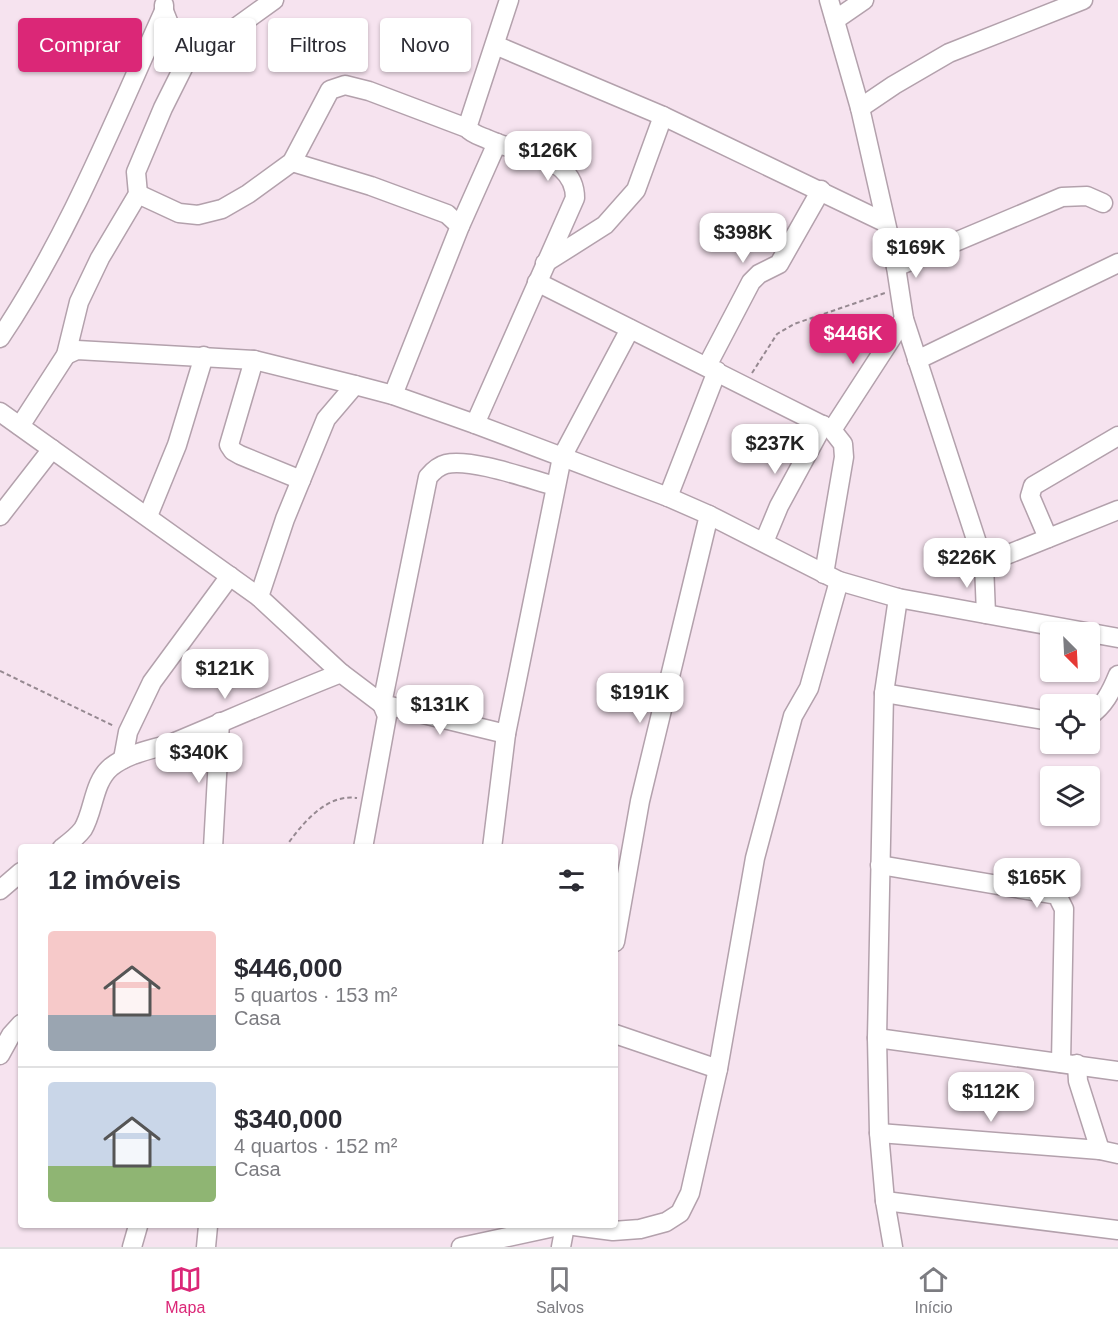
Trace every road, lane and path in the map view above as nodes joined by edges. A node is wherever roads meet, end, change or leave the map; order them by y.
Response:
1 (274, 0) edge
2 (509, 0) edge
3 (829, 0) edge
4 (864, 0) edge
5 (1083, 0) edge
6 (164, 5) edge
7 (249, 18) edge
8 (835, 20) junction
9 (495, 45) junction
10 (180, 72) edge
11 (860, 108) junction
12 (663, 116) junction
13 (467, 128) junction
14 (497, 143) junction
15 (292, 162) junction
16 (821, 190) junction
17 (138, 194) junction
18 (1103, 203) dead end
19 (884, 222) junction
20 (460, 226) junction
21 (545, 263) junction
22 (1118, 263) edge
23 (896, 267) junction
24 (537, 282) junction
25 (899, 288) junction
26 (904, 319) junction
27 (630, 329) junction
28 (0, 338) edge
29 (66, 355) junction
30 (204, 356) junction
31 (255, 360) junction
32 (918, 360) junction
33 (712, 368) junction
34 (355, 385) junction
35 (745, 386) junction
36 (393, 395) junction
37 (0, 412) edge
38 (475, 424) junction
39 (20, 426) junction
40 (828, 428) junction
41 (1118, 436) edge
42 (52, 449) junction
43 (562, 457) junction
44 (300, 480) junction
45 (555, 486) junction
46 (668, 497) junction
47 (1118, 510) edge
48 (709, 514) junction
49 (0, 516) edge
50 (148, 516) junction
51 (1047, 538) junction
52 (764, 542) junction
53 (984, 564) junction
54 (230, 576) junction
55 (831, 578) junction
56 (259, 597) junction
57 (898, 598) junction
58 (986, 614) junction
59 (1118, 638) edge
60 (0, 671) edge
61 (341, 673) junction
62 (1118, 675) edge
63 (884, 693) junction
64 (382, 704) junction
65 (1100, 709) edge
66 (1040, 719) edge
67 (220, 722) junction
68 (128, 732) junction
69 (506, 734) junction
70 (123, 759) junction
71 (371, 801) junction
72 (68, 844) edge
73 (213, 844) edge
74 (288, 844) edge
75 (364, 844) edge
76 (492, 844) edge
77 (880, 866) junction
78 (18, 875) edge
79 (0, 890) edge
80 (619, 901) edge
81 (18, 1027) edge
82 (618, 1035) edge
83 (877, 1038) junction
84 (0, 1056) edge
85 (1069, 1064) junction
86 (718, 1069) junction
87 (1118, 1071) edge
88 (879, 1133) junction
89 (1100, 1150) junction
90 (1118, 1154) edge
91 (885, 1201) junction
92 (137, 1228) edge
93 (208, 1228) edge
94 (551, 1228) edge
95 (566, 1228) edge
96 (590, 1228) edge
97 (1118, 1230) edge
98 (132, 1247) edge
99 (206, 1247) edge
100 (461, 1247) edge
101 (561, 1247) edge
102 (893, 1247) edge

1 - 7 street
2 - 9 street
3 - 8 street
4 - 8 street
5 - 11 street
6 - 28 street
8 - 11 street
9 - 12 street
9 - 13 street
10 - 17 street
11 - 19 street
12 - 16 street
12 - 21 street
13 - 14 street
13 - 15 street
14 - 20 street
14 - 21 street
15 - 17 street
15 - 20 street
16 - 19 street
16 - 33 street
17 - 29 street
18 - 23 street
19 - 23 street
20 - 36 street
21 - 24 street
22 - 32 street
23 - 25 street
24 - 27 street
24 - 38 street
25 - 26 street
25 - 35 path
26 - 32 street
26 - 40 street
27 - 33 street
27 - 43 street
29 - 30 street
29 - 39 street
30 - 31 street
30 - 50 street
31 - 34 street
31 - 44 street
32 - 53 street
33 - 35 street
33 - 46 street
34 - 36 street
34 - 44 street
35 - 40 street
36 - 38 street
37 - 39 street
38 - 43 street
39 - 42 street
40 - 52 street
40 - 55 street
41 - 51 street
42 - 49 street
42 - 50 street
43 - 45 street
43 - 46 street
44 - 56 street
45 - 64 street
45 - 69 street
46 - 48 street
47 - 51 street
48 - 52 street
48 - 80 street
50 - 54 street
51 - 53 street
52 - 55 street
53 - 58 street
54 - 56 street
54 - 68 street
55 - 57 street
55 - 86 street
56 - 61 street
57 - 58 street
57 - 63 street
58 - 59 street
60 - 68 path
61 - 64 street
61 - 67 street
62 - 65 street
63 - 66 street
63 - 77 street
64 - 69 street
64 - 71 street
67 - 70 street
67 - 73 street
68 - 70 street
69 - 76 street
70 - 72 street
71 - 74 path
71 - 75 street
77 - 83 street
77 - 85 street
78 - 79 street
81 - 84 street
82 - 86 street
83 - 85 street
83 - 88 street
85 - 87 street
85 - 89 street
86 - 96 street
88 - 89 street
88 - 91 street
89 - 90 street
91 - 97 street
91 - 102 street
92 - 98 street
93 - 99 street
94 - 100 street
95 - 101 street

